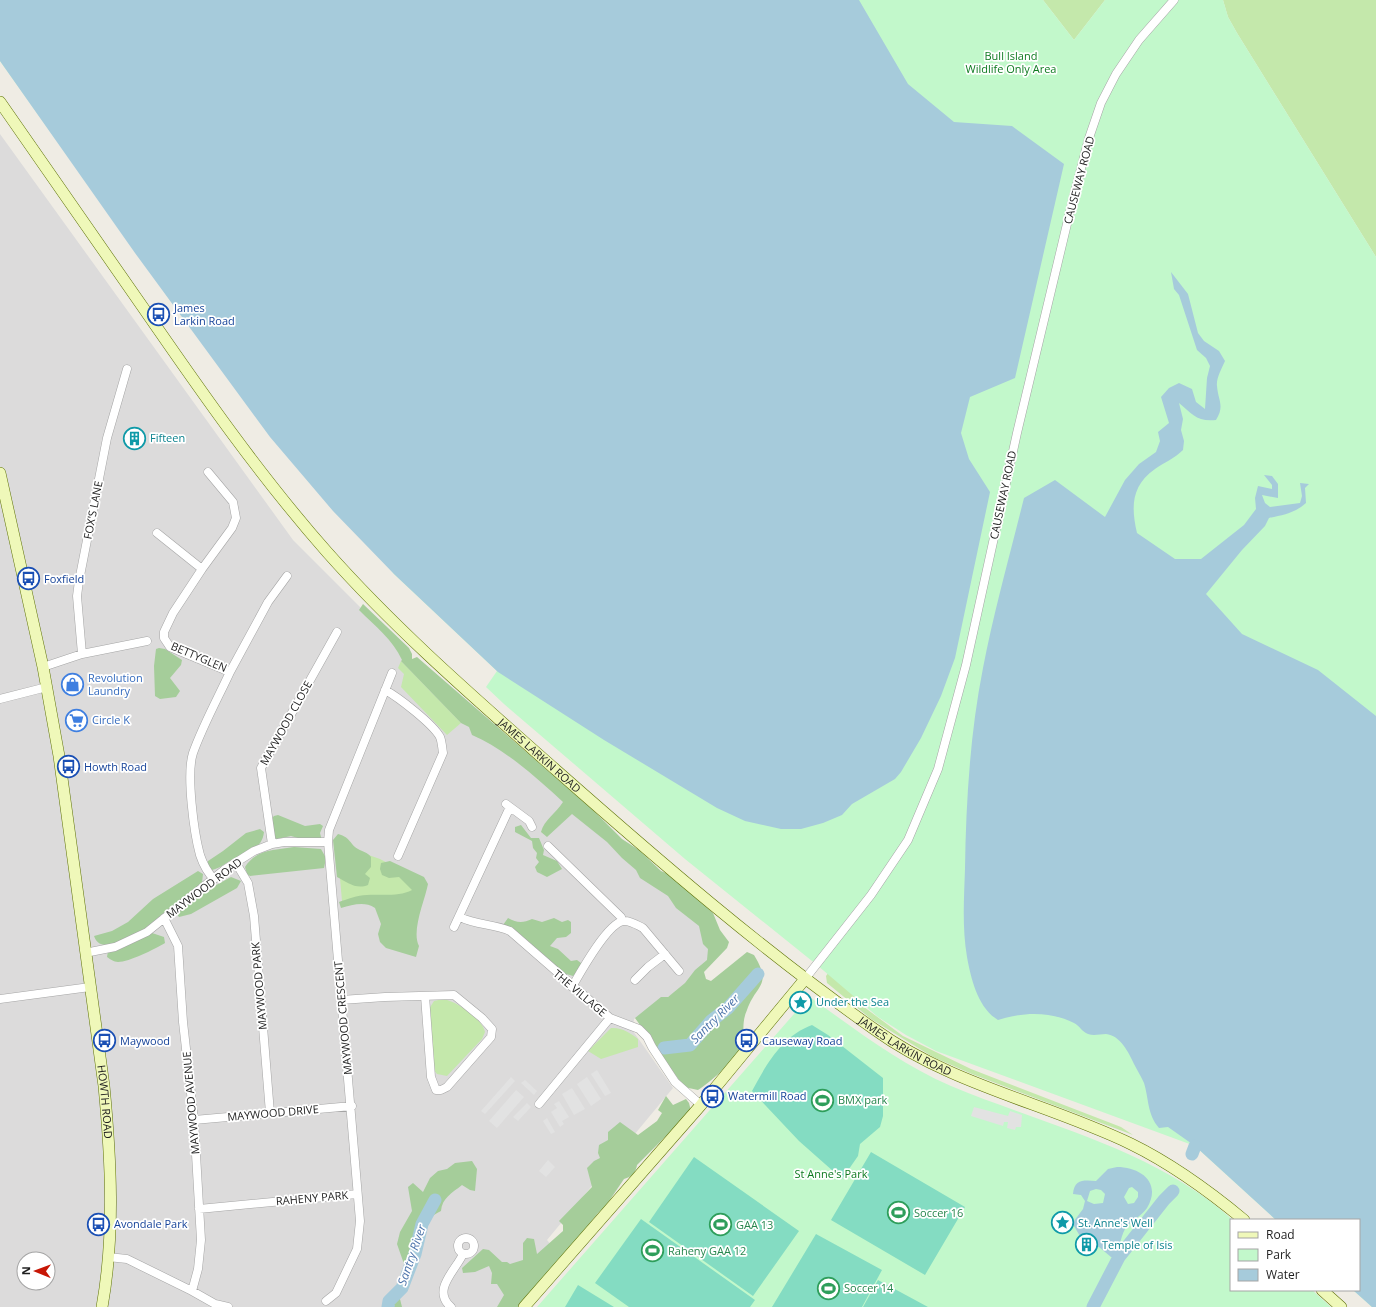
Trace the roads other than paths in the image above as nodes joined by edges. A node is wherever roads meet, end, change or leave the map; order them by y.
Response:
1 (1174, 0) edge
2 (0, 102) edge
3 (127, 369) dead end
4 (0, 472) edge
5 (208, 472) dead end
6 (157, 533) dead end
7 (202, 569) junction
8 (287, 576) dead end
9 (338, 632) dead end
10 (147, 641) dead end
11 (82, 654) junction
12 (42, 667) junction
13 (230, 672) junction
14 (392, 673) dead end
15 (47, 687) junction
16 (385, 690) junction
17 (0, 699) edge
18 (532, 827) dead end
19 (328, 842) junction
20 (272, 844) junction
21 (548, 846) dead end
22 (398, 856) dead end
23 (236, 863) junction
24 (214, 879) junction
25 (460, 917) junction
26 (164, 918) junction
27 (622, 921) junction
28 (454, 927) dead end
29 (85, 953) junction
30 (665, 954) junction
31 (679, 971) dead end
32 (806, 979) junction
33 (635, 980) dead end
34 (90, 987) junction
35 (572, 987) junction
36 (425, 996) junction
37 (0, 999) edge
38 (341, 1000) junction
39 (610, 1018) junction
40 (539, 1104) dead end
41 (701, 1105) junction
42 (352, 1106) junction
43 (270, 1114) junction
44 (194, 1120) junction
45 (357, 1194) junction
46 (199, 1209) junction
47 (1243, 1219) edge
48 (463, 1254) dead end
49 (108, 1258) junction
50 (192, 1291) junction
51 (1323, 1291) edge
52 (326, 1301) dead end
53 (215, 1306) edge
54 (102, 1307) edge
55 (228, 1307) edge
56 (451, 1307) edge
57 (524, 1307) edge
58 (1341, 1307) edge

1 - 32 street, CAUSEWAY ROAD
2 - 32 main road, JAMES LARKIN ROAD
3 - 11 street, FOX'S LANE
4 - 12 main road, HOWTH ROAD
5 - 7 street, BETTYGLEN
6 - 7 street
7 - 13 street, BETTYGLEN
8 - 13 street, BETTYGLEN
9 - 20 street, MAYWOOD CLOSE
10 - 11 street
11 - 12 street
12 - 15 main road, HOWTH ROAD
13 - 24 street
14 - 16 street
15 - 17 street
15 - 29 main road, HOWTH ROAD
16 - 19 street
16 - 22 street
18 - 25 street
19 - 20 street, MAYWOOD ROAD
19 - 38 street, MAYWOOD CRESCENT
20 - 23 street, MAYWOOD ROAD
21 - 27 street
23 - 24 street, MAYWOOD ROAD
23 - 43 street, MAYWOOD PARK
24 - 26 street, MAYWOOD ROAD
25 - 28 street
25 - 35 street, THE VILLAGE
26 - 29 street, MAYWOOD ROAD
26 - 44 street, MAYWOOD AVENUE
27 - 30 street
27 - 35 street
29 - 34 main road, HOWTH ROAD
30 - 31 street
30 - 33 street
32 - 41 main road
32 - 47 main road, JAMES LARKIN ROAD
34 - 37 street
34 - 49 main road, HOWTH ROAD
35 - 39 street, THE VILLAGE
36 - 36 street
36 - 38 street
38 - 42 street, MAYWOOD CRESCENT
39 - 40 street
39 - 41 street, THE VILLAGE
41 - 57 main road
42 - 43 street, MAYWOOD DRIVE
42 - 45 street, MAYWOOD CRESCENT
43 - 44 street, MAYWOOD DRIVE
44 - 46 street, MAYWOOD AVENUE
45 - 46 street, RAHENY PARK
45 - 52 street, RAHENY PARK
46 - 50 street, MAYWOOD AVENUE
48 - 56 street
49 - 50 street
49 - 54 main road, HOWTH ROAD
50 - 53 street
51 - 58 main road
53 - 55 street

